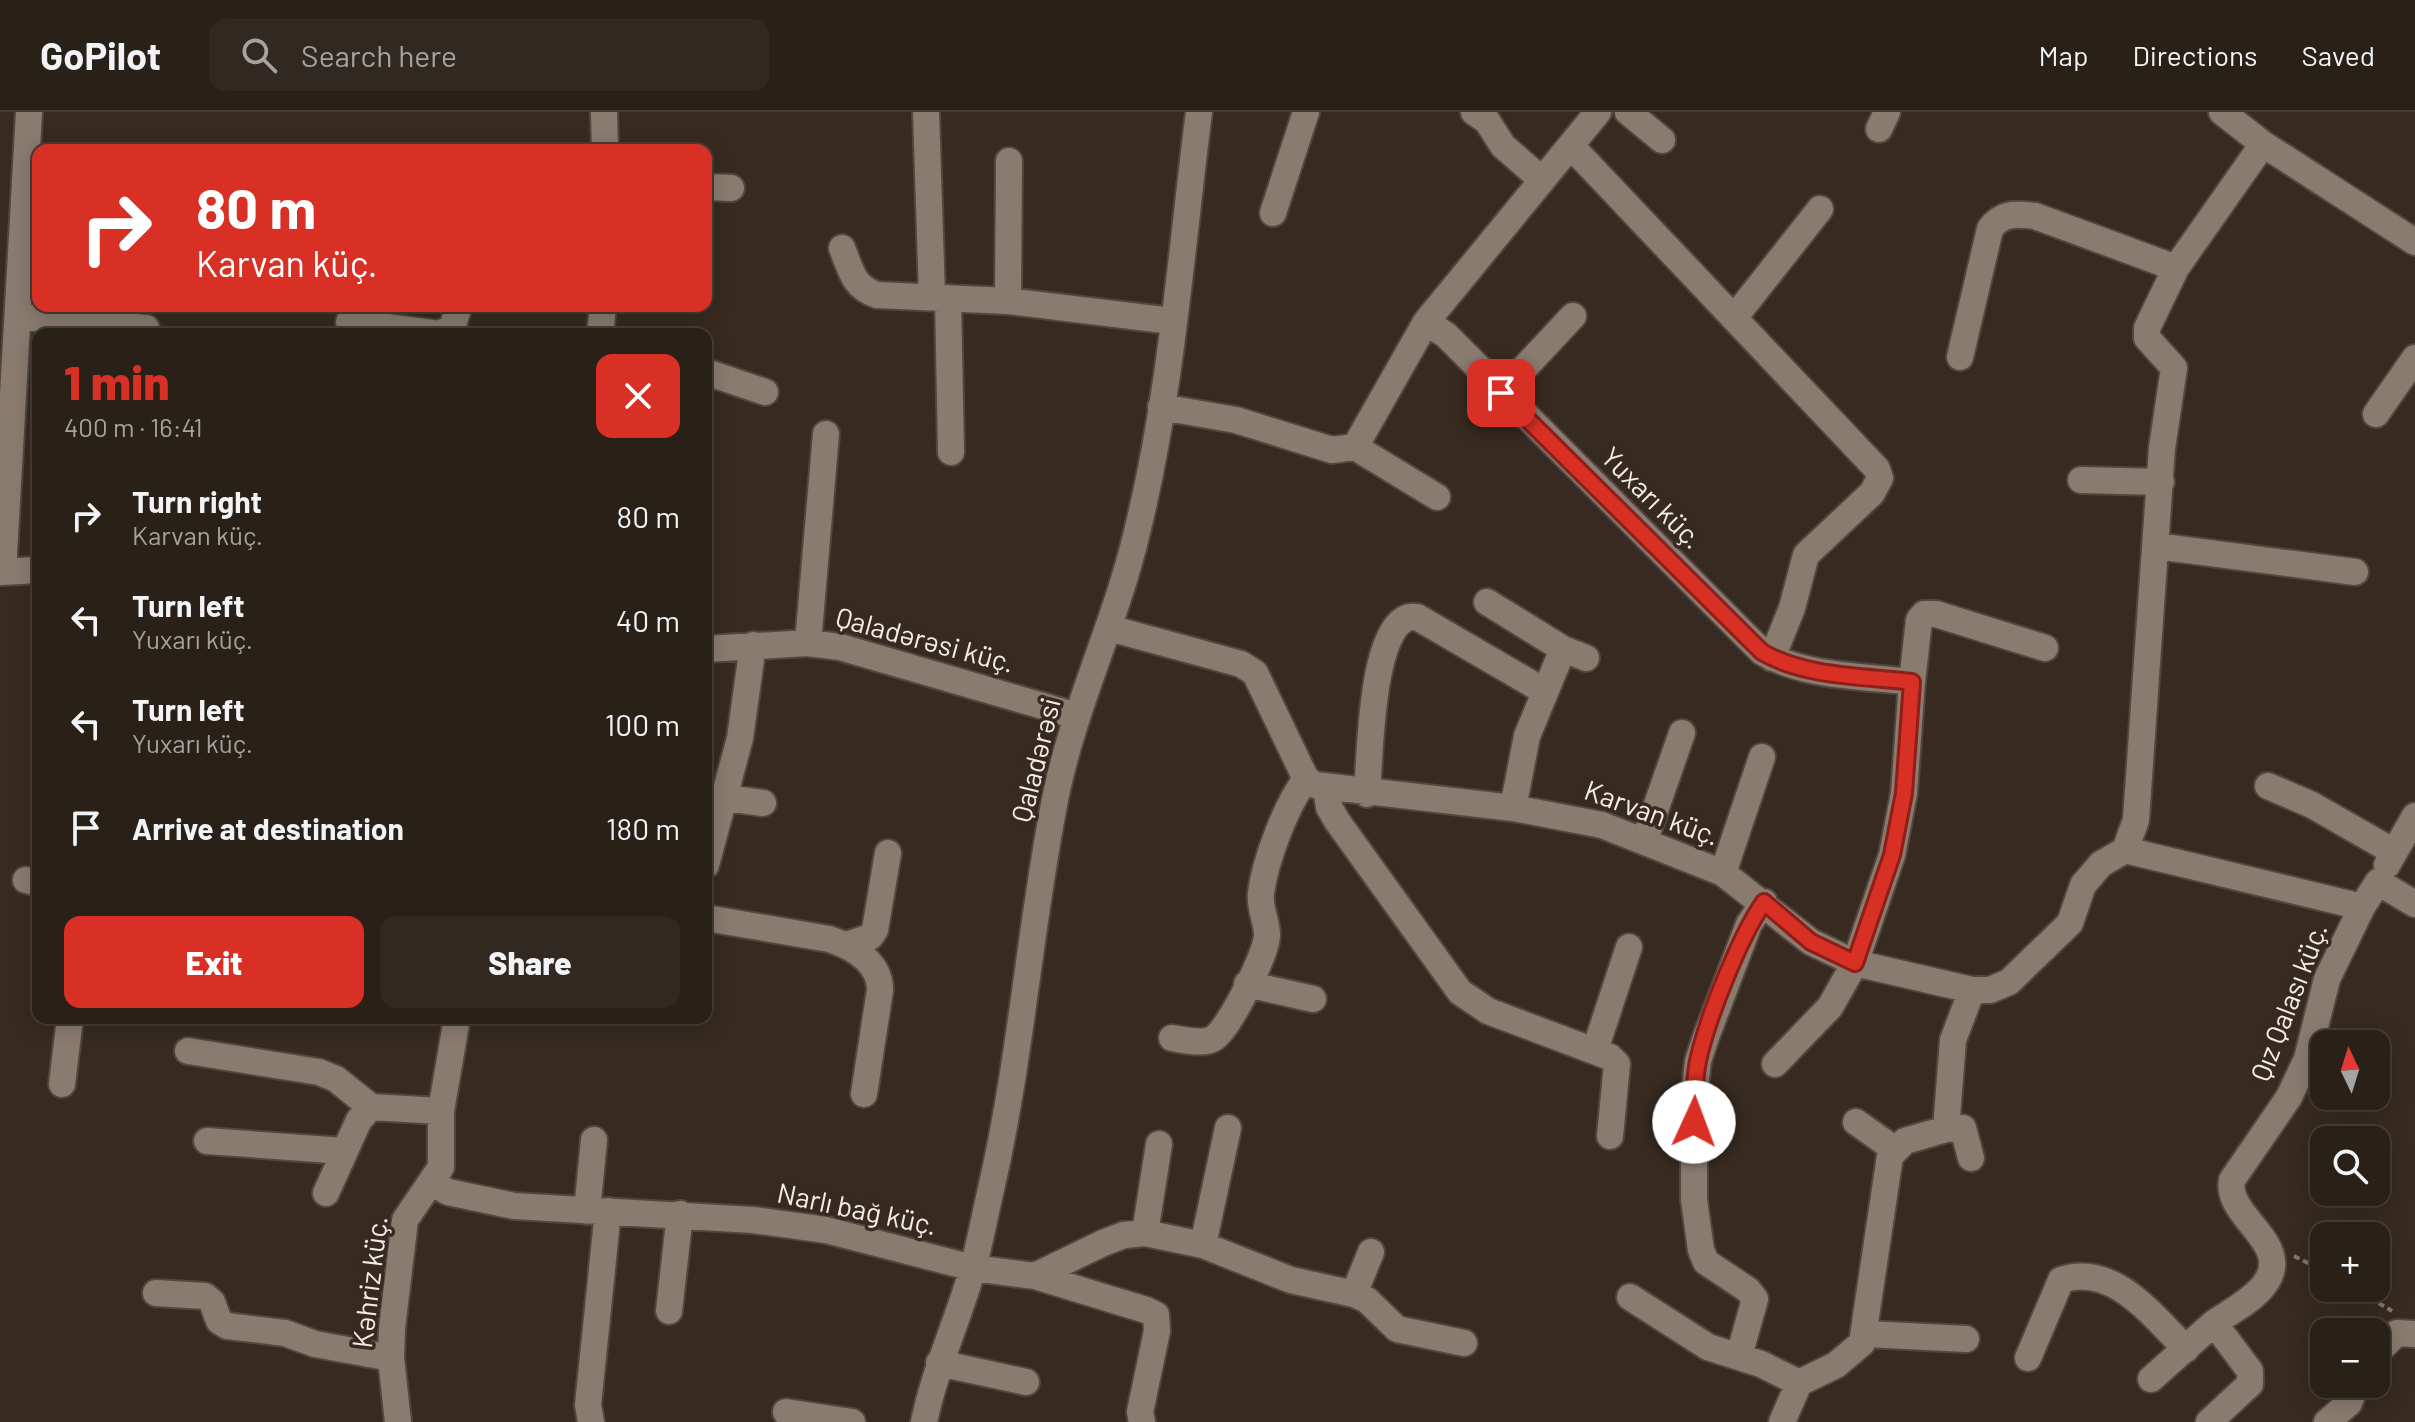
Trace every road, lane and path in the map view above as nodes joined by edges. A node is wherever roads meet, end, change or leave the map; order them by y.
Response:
1 (29, 112) edge
2 (604, 112) edge
3 (926, 112) edge
4 (1199, 112) edge
5 (1306, 112) edge
6 (1474, 112) edge
7 (1628, 112) edge
8 (2222, 112) edge
9 (1590, 115) edge
10 (1662, 140) dead end
11 (32, 144) edge
12 (605, 144) edge
13 (2263, 144) junction
14 (1571, 146) junction
15 (1009, 161) dead end
16 (32, 166) edge
17 (1542, 180) junction
18 (1820, 209) dead end
19 (1273, 213) dead end
20 (2415, 242) edge
21 (842, 248) dead end
22 (2176, 268) junction
23 (940, 297) junction
24 (1008, 301) junction
25 (19, 316) junction
26 (1573, 316) dead end
27 (1734, 318) junction
28 (349, 321) edge
29 (1172, 321) junction
30 (1426, 322) junction
31 (146, 328) dead end
32 (397, 328) edge
33 (1960, 357) dead end
34 (2415, 358) edge
35 (712, 374) edge
36 (765, 392) dead end
37 (1501, 393) junction
38 (6, 404) edge
39 (1161, 407) junction
40 (2376, 414) dead end
41 (826, 434) dead end
42 (1355, 447) junction
43 (951, 452) dead end
44 (2081, 480) dead end
45 (2161, 482) junction
46 (1437, 497) dead end
47 (2156, 546) junction
48 (32, 570) edge
49 (2, 572) edge
50 (2355, 572) dead end
51 (1487, 602) dead end
52 (1109, 628) junction
53 (808, 643) junction
54 (753, 645) junction
55 (712, 648) edge
56 (2045, 648) dead end
57 (1772, 658) junction
58 (1912, 682) junction
59 (1544, 691) junction
60 (1077, 716) junction
61 (1682, 733) dead end
62 (1762, 757) dead end
63 (1316, 784) junction
64 (2268, 786) dead end
65 (1367, 794) junction
66 (727, 798) junction
67 (763, 803) dead end
68 (1513, 808) junction
69 (2415, 816) edge
70 (1645, 839) junction
71 (712, 846) edge
72 (2125, 850) junction
73 (2394, 852) junction
74 (888, 853) dead end
75 (1723, 873) junction
76 (2378, 882) junction
77 (1764, 902) junction
78 (2415, 904) edge
79 (2362, 907) junction
80 (712, 919) edge
81 (846, 945) junction
82 (1629, 947) dead end
83 (1855, 963) junction
84 (1247, 984) junction
85 (1972, 990) junction
86 (1313, 999) dead end
87 (69, 1024) edge
88 (456, 1024) edge
89 (1172, 1038) dead end
90 (1595, 1050) junction
91 (188, 1051) dead end
92 (1775, 1064) dead end
93 (62, 1084) dead end
94 (864, 1094) dead end
95 (371, 1107) junction
96 (441, 1111) junction
97 (1856, 1122) dead end
98 (1228, 1128) dead end
99 (1946, 1129) junction
100 (1610, 1136) dead end
101 (594, 1140) dead end
102 (207, 1141) dead end
103 (1159, 1144) dead end
104 (1894, 1149) junction
105 (344, 1151) junction
106 (1971, 1158) dead end
107 (432, 1183) junction
108 (326, 1193) dead end
109 (598, 1211) junction
110 (680, 1214) junction
111 (1145, 1233) junction
112 (1203, 1245) junction
113 (2270, 1250) junction
114 (1371, 1252) dead end
115 (2310, 1263) edge
116 (973, 1268) junction
117 (1035, 1276) junction
118 (156, 1293) dead end
119 (1354, 1294) junction
120 (1630, 1297) dead end
121 (2380, 1302) edge
122 (669, 1311) dead end
123 (2214, 1323) junction
124 (2406, 1333) edge
125 (1866, 1334) junction
126 (1966, 1339) dead end
127 (1464, 1343) dead end
128 (2186, 1349) junction
129 (1739, 1356) junction
130 (391, 1358) junction
131 (2028, 1358) dead end
132 (939, 1363) junction
133 (2151, 1379) dead end
134 (1026, 1382) dead end
135 (1799, 1383) junction
136 (2351, 1398) edge
137 (786, 1412) dead end
138 (398, 1422) edge
139 (591, 1422) edge
140 (852, 1422) edge
141 (924, 1422) edge
142 (1142, 1422) edge
143 (1782, 1422) edge
144 (2209, 1422) edge
145 (2327, 1422) edge

1 - 11 street
2 - 12 street
3 - 23 street
4 - 29 street, Qaladərəsi
5 - 19 street
6 - 17 street
7 - 10 street
8 - 13 street
9 - 14 street
13 - 20 street
13 - 22 street
14 - 17 street
14 - 27 street
15 - 24 street
16 - 25 street
17 - 30 street
18 - 27 street
21 - 23 street
22 - 33 street
22 - 45 street
23 - 24 street
23 - 43 street
24 - 29 street
25 - 31 street
25 - 38 street
26 - 37 street
27 - 57 street
28 - 32 street
29 - 39 street, Qaladərəsi
30 - 37 street, Yuxarı küç.
30 - 42 street
34 - 40 street
35 - 36 street
37 - 57 street, Yuxarı küç.
38 - 49 street
39 - 42 street
39 - 52 street, Qaladərəsi
41 - 53 street
42 - 46 street
44 - 45 street
45 - 47 street
47 - 50 street
47 - 72 street
48 - 49 street
51 - 59 street
52 - 60 street, Qaladərəsi
52 - 63 street
53 - 54 street, Qaladərəsi küç.
53 - 60 street, Qaladərəsi küç.
54 - 55 street, Qaladərəsi küç.
54 - 66 street
56 - 58 street
57 - 58 street, Yuxarı küç.
58 - 83 street
59 - 65 street
59 - 68 street
60 - 116 street, Qaladərəsi
61 - 70 street
62 - 75 street
63 - 65 street, Karvan küç.
63 - 84 street
63 - 90 street
64 - 73 street
65 - 68 street, Karvan küç.
66 - 67 street
66 - 71 street
68 - 70 street, Karvan küç.
69 - 73 street
70 - 75 street, Karvan küç.
72 - 79 street
72 - 85 street, Karvan küç.
73 - 76 street
74 - 81 street
75 - 77 street, Karvan küç.
76 - 78 street
76 - 79 street
77 - 83 street, Karvan küç.
77 - 129 street
79 - 113 street, Qız Qalası küç.
80 - 81 street
81 - 94 street
82 - 90 street
83 - 85 street, Karvan küç.
83 - 92 street
84 - 86 street
84 - 89 street
85 - 99 street
87 - 93 street
88 - 96 street, Kəhriz küç.
90 - 100 street
91 - 95 street
95 - 96 street
95 - 105 street
96 - 107 street, Kəhriz küç.
97 - 104 street
98 - 112 street
99 - 104 street
99 - 106 street
101 - 109 street
102 - 105 street
103 - 111 street
104 - 125 street
105 - 108 street
107 - 109 street, Narlı bağ küç.
107 - 130 street, Kəhriz küç.
109 - 110 street, Narlı bağ küç.
109 - 139 street
110 - 116 street, Narlı bağ küç.
110 - 122 street
111 - 112 street
111 - 117 street
112 - 119 street
113 - 115 path
113 - 123 street
114 - 119 street
116 - 117 street, Narlı bağ küç.
116 - 132 street, Qaladərəsi
117 - 142 street, Narlı bağ küç.
118 - 130 street
119 - 127 street
120 - 129 street
121 - 124 path
123 - 128 street
123 - 144 street
125 - 126 street
125 - 135 street
128 - 131 street
128 - 133 street
129 - 135 street
130 - 138 street, Kəhriz küç.
132 - 134 street
132 - 141 street, Qaladərəsi
135 - 143 street
136 - 145 street
137 - 140 street

